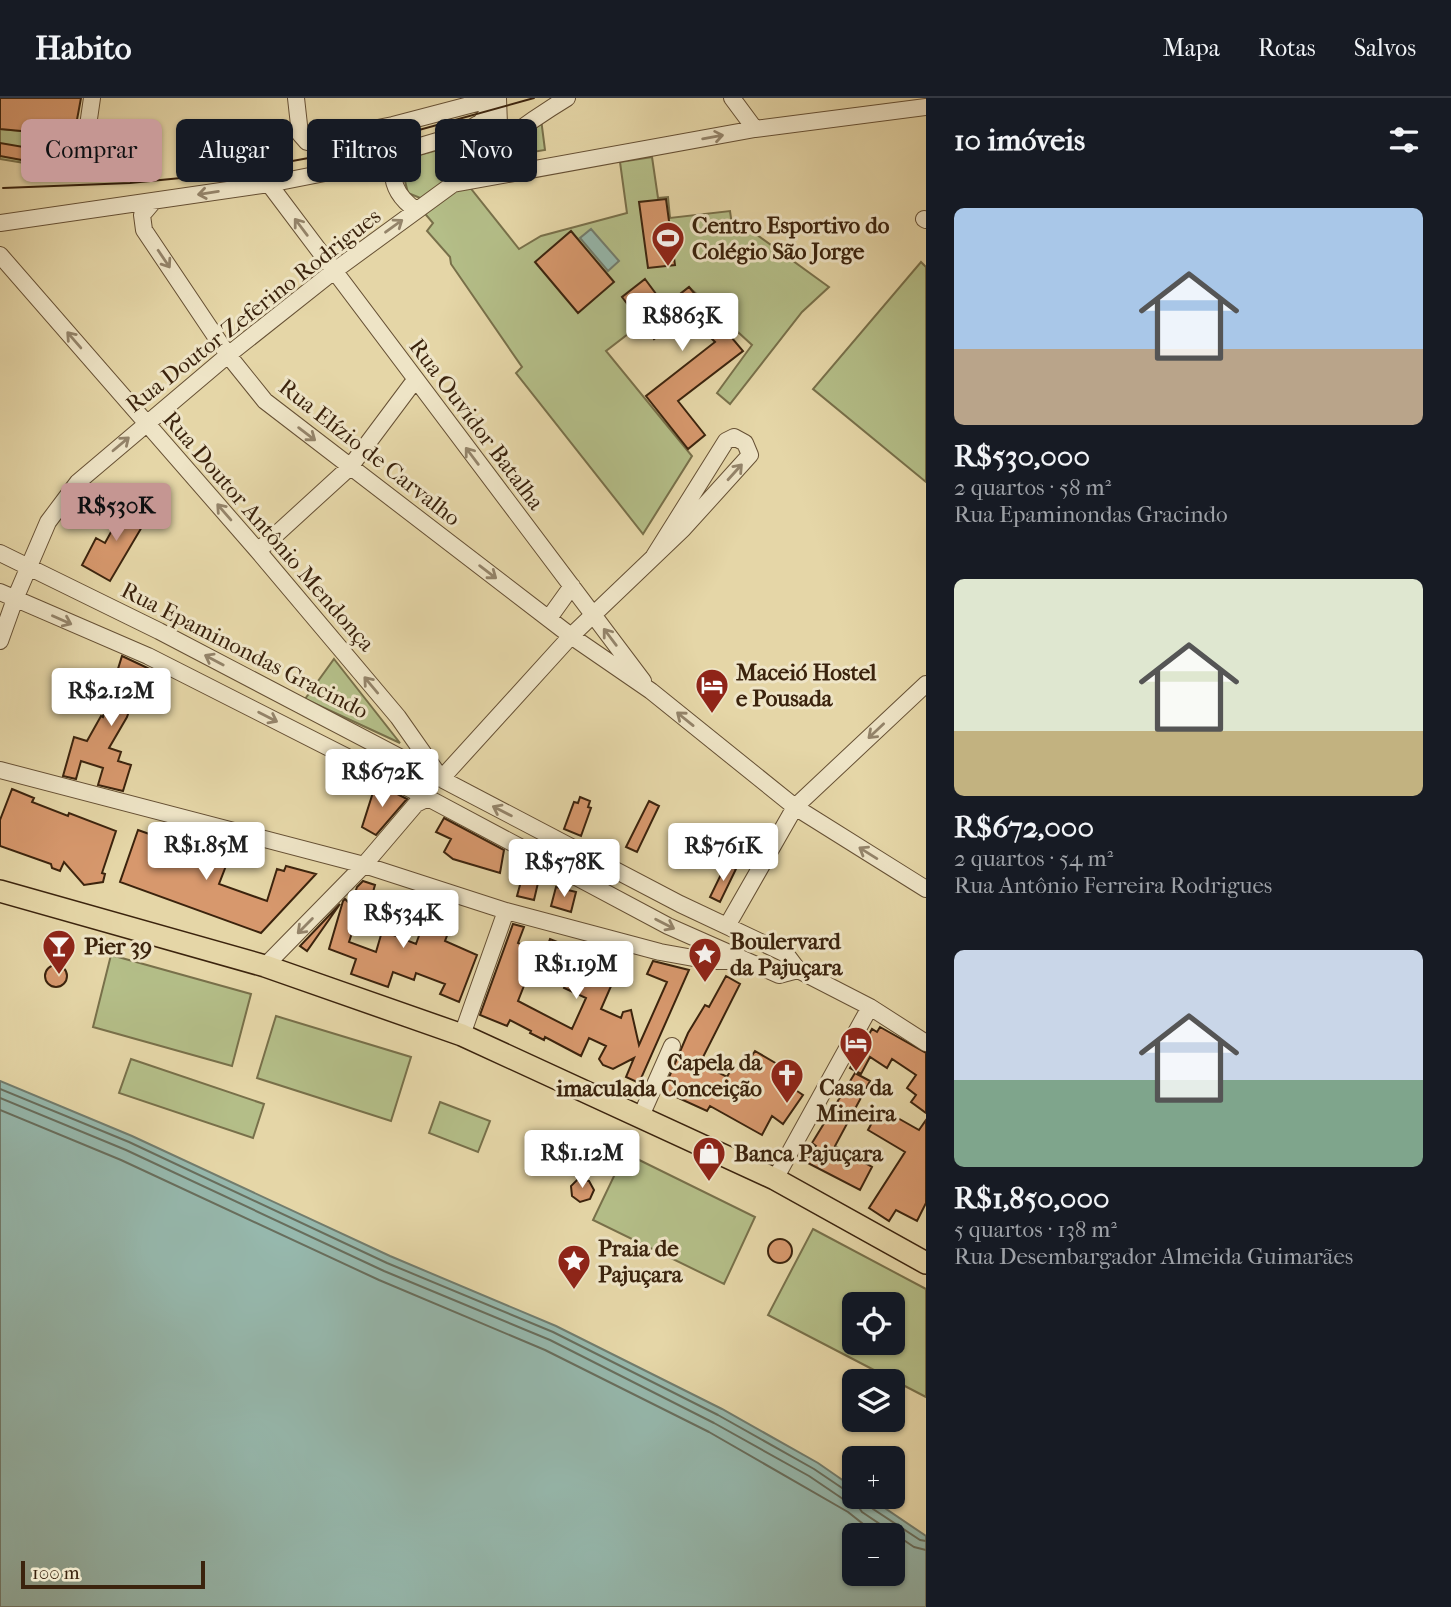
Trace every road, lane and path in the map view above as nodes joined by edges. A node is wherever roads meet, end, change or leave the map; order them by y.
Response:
1 (92, 98) edge
2 (296, 98) edge
3 (497, 98) edge
4 (567, 98) edge
5 (732, 98) edge
6 (926, 107) edge
7 (89, 119) edge
8 (499, 119) edge
9 (534, 119) edge
10 (755, 129) junction
11 (421, 147) edge
12 (307, 175) edge
13 (395, 182) edge
14 (269, 184) junction
15 (453, 184) joint
16 (153, 202) junction
17 (416, 210) junction
18 (0, 223) edge
19 (0, 254) edge
20 (334, 271) junction
21 (228, 355) junction
22 (415, 380) junction
23 (146, 423) junction
24 (350, 467) junction
25 (691, 496) junction
26 (703, 508) junction
27 (258, 551) junction
28 (0, 553) edge
29 (654, 556) junction
30 (29, 565) junction
31 (572, 586) junction
32 (7, 596) edge
33 (593, 613) junction
34 (549, 618) junction
35 (159, 631) junction
36 (571, 636) junction
37 (0, 641) edge
38 (148, 656) junction
39 (926, 684) edge
40 (651, 691) junction
41 (0, 770) edge
42 (441, 779) junction
43 (428, 798) junction
44 (795, 807) junction
45 (364, 865) junction
46 (926, 889) edge
47 (0, 891) edge
48 (506, 911) junction
49 (727, 926) junction
50 (747, 961) junction
51 (265, 965) junction
52 (798, 970) junction
53 (870, 1007) junction
54 (462, 1035) junction
55 (926, 1043) edge
56 (672, 1046) dead end
57 (641, 1115) junction
58 (775, 1180) junction
59 (926, 1263) edge

1 - 7 street
2 - 3 street
3 - 8 street
3 - 11 street
4 - 9 street
5 - 10 street
6 - 10 street, Rua Doutor Zeferino Rodrigues
15 -> 10 street, Rua Doutor Zeferino Rodrigues
12 - 14 street
13 - 17 street
14 -> 16 street
20 -> 14 street, Rua Ouvidor Batalha
15 - 17 street, Rua Doutor Zeferino Rodrigues
16 - 18 street
16 -> 21 street, Rua Elízio de Carvalho
20 -> 17 street, Rua Doutor Zeferino Rodrigues
23 -> 19 street, Rua Doutor Antônio Mendonça
20 - 21 street, Rua Doutor Zeferino Rodrigues
20 - 22 street, Rua Ouvidor Batalha
21 - 23 street, Rua Doutor Zeferino Rodrigues
21 -> 24 street, Rua Elízio de Carvalho
22 - 24 street
31 -> 22 street, Rua Ouvidor Batalha
27 -> 23 street, Rua Doutor Antônio Mendonça
30 -> 23 street, Rua Doutor Zeferino Rodrigues
24 - 27 street
24 -> 34 street, Rua Elízio de Carvalho
25 - 26 street
26 -> 25 street
25 - 29 street
26 - 29 street
42 -> 27 street, Rua Doutor Antônio Mendonça
28 - 30 street, Rua Epaminondas Gracindo
29 - 33 street
30 - 32 street, Rua Doutor Zeferino Rodrigues
30 - 35 street, Rua Epaminondas Gracindo
31 - 33 street, Rua Ouvidor Batalha
31 - 34 street
32 - 37 street, Rua Doutor Zeferino Rodrigues
32 -> 38 street, Rua Epaminondas Gracindo
33 - 36 street
40 -> 33 street, Rua Ouvidor Batalha
34 - 36 street, Rua Elízio de Carvalho
35 - 38 street
42 -> 35 street, Rua Epaminondas Gracindo
36 - 40 street, Rua Elízio de Carvalho
36 - 42 street
38 -> 43 street, Rua Epaminondas Gracindo
39 -> 44 street
44 -> 40 street
41 - 45 street
42 - 43 street
49 -> 42 street, Rua Epaminondas Gracindo
43 - 45 street
43 -> 50 street, Rua Epaminondas Gracindo
46 -> 44 street
44 - 49 street
45 - 48 street
45 -> 51 street
47 - 51 main road
48 - 50 street
48 - 54 street
49 - 52 street, Rua Epaminondas Gracindo
50 - 52 street, Rua Epaminondas Gracindo
51 - 54 main road
52 - 53 street, Rua Epaminondas Gracindo
53 - 55 street, Rua Epaminondas Gracindo
53 - 58 street
54 - 57 main road
56 - 57 street
57 - 58 main road
58 - 59 main road

